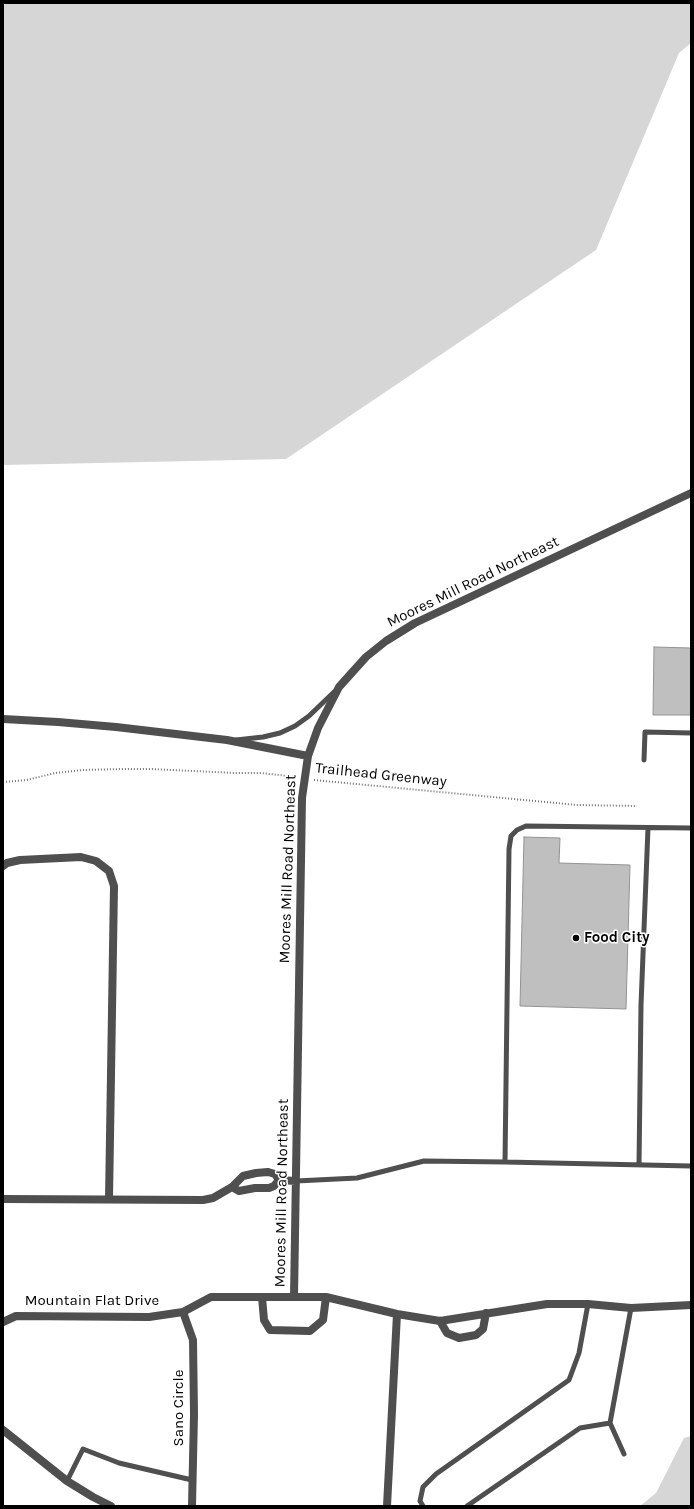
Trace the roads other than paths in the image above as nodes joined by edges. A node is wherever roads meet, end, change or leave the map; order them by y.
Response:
1 (691, 493) edge
2 (339, 687) junction
3 (3, 719) edge
4 (691, 733) edge
5 (227, 740) junction
6 (308, 756) junction
7 (644, 760) dead end
8 (648, 828) junction
9 (691, 828) edge
10 (3, 866) edge
11 (505, 1162) junction
12 (640, 1165) junction
13 (691, 1166) edge
14 (279, 1180) junction
15 (296, 1180) junction
16 (232, 1187) junction
17 (3, 1198) edge
18 (109, 1199) junction
19 (262, 1297) junction
20 (294, 1297) junction
21 (326, 1297) junction
22 (588, 1304) junction
23 (691, 1305) edge
24 (631, 1308) junction
25 (183, 1312) junction
26 (486, 1313) junction
27 (397, 1314) junction
28 (440, 1320) junction
29 (3, 1322) edge
30 (610, 1423) junction
31 (3, 1430) edge
32 (624, 1454) dead end
33 (192, 1480) junction
34 (67, 1481) junction
35 (111, 1506) edge
36 (192, 1506) edge
37 (388, 1506) edge
38 (423, 1506) edge
39 (467, 1506) edge

1 - 2 street, Moores Mill Road Northeast
2 - 5 lane
2 - 6 street, Moores Mill Road Northeast
3 - 5 street
4 - 7 lane
5 - 6 street
6 - 15 street, Moores Mill Road Northeast
8 - 9 lane
8 - 11 lane
8 - 12 lane
10 - 18 street
11 - 12 lane
11 - 15 lane
12 - 13 lane
14 - 15 street
14 - 16 street
14 - 16 street
15 - 20 street, Moores Mill Road Northeast
16 - 18 street
17 - 18 street
19 - 20 street, Mountain Flat Drive
19 - 21 street
19 - 25 street, Mountain Flat Drive
20 - 21 street, Mountain Flat Drive
21 - 27 street, Mountain Flat Drive
22 - 24 street, Mountain Flat Drive
22 - 26 street, Mountain Flat Drive
22 - 38 lane
23 - 24 street, Mountain Flat Drive
24 - 30 lane
25 - 29 street, Mountain Flat Drive
25 - 33 street, Sano Circle
26 - 28 street, Mountain Flat Drive
26 - 28 street
27 - 28 street, Mountain Flat Drive
27 - 37 street
30 - 32 lane
30 - 39 lane
31 - 34 street
33 - 34 lane
33 - 36 street, Sano Circle
34 - 35 street

